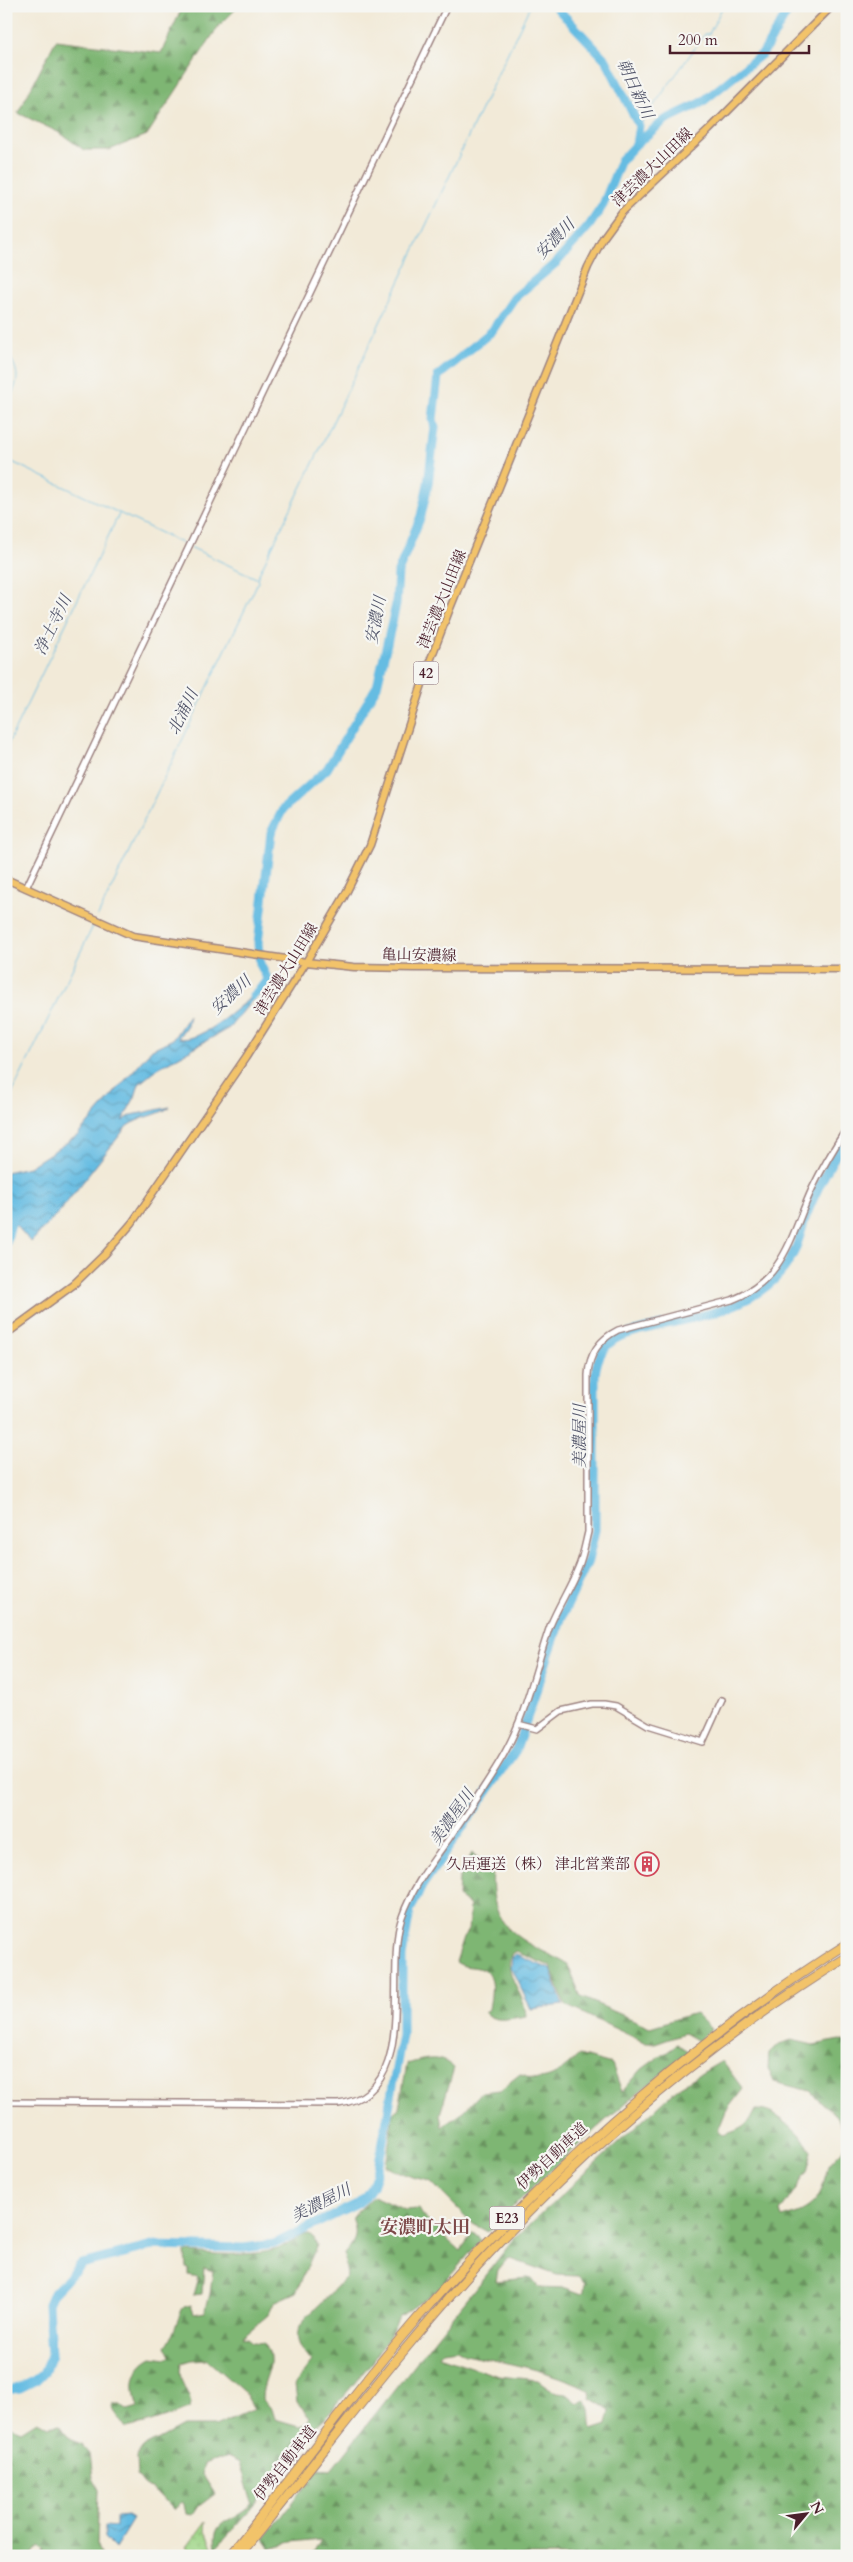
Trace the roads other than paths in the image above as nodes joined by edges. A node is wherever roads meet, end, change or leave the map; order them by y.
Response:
1 (447, 6) edge
2 (832, 6) edge
3 (6, 879) edge
4 (26, 888) junction
5 (306, 962) junction
6 (847, 969) edge
7 (847, 1128) edge
8 (6, 1334) edge
9 (722, 1700) dead end
10 (520, 1725) junction
11 (847, 1944) edge
12 (847, 1957) edge
13 (6, 2102) edge
14 (229, 2556) edge
15 (239, 2556) edge

1 - 4 street
2 - 5 main road, 津芸濃大山田線 / 42
3 - 4 main road, 亀山安濃線
4 - 5 main road, 亀山安濃線
5 - 6 main road, 亀山安濃線
5 - 8 main road, 津芸濃大山田線 / 42
7 - 10 street
9 - 10 street
10 - 13 street
11 - 14 highway, 伊勢自動車道 / E23
12 - 15 highway, 伊勢自動車道 / E23

